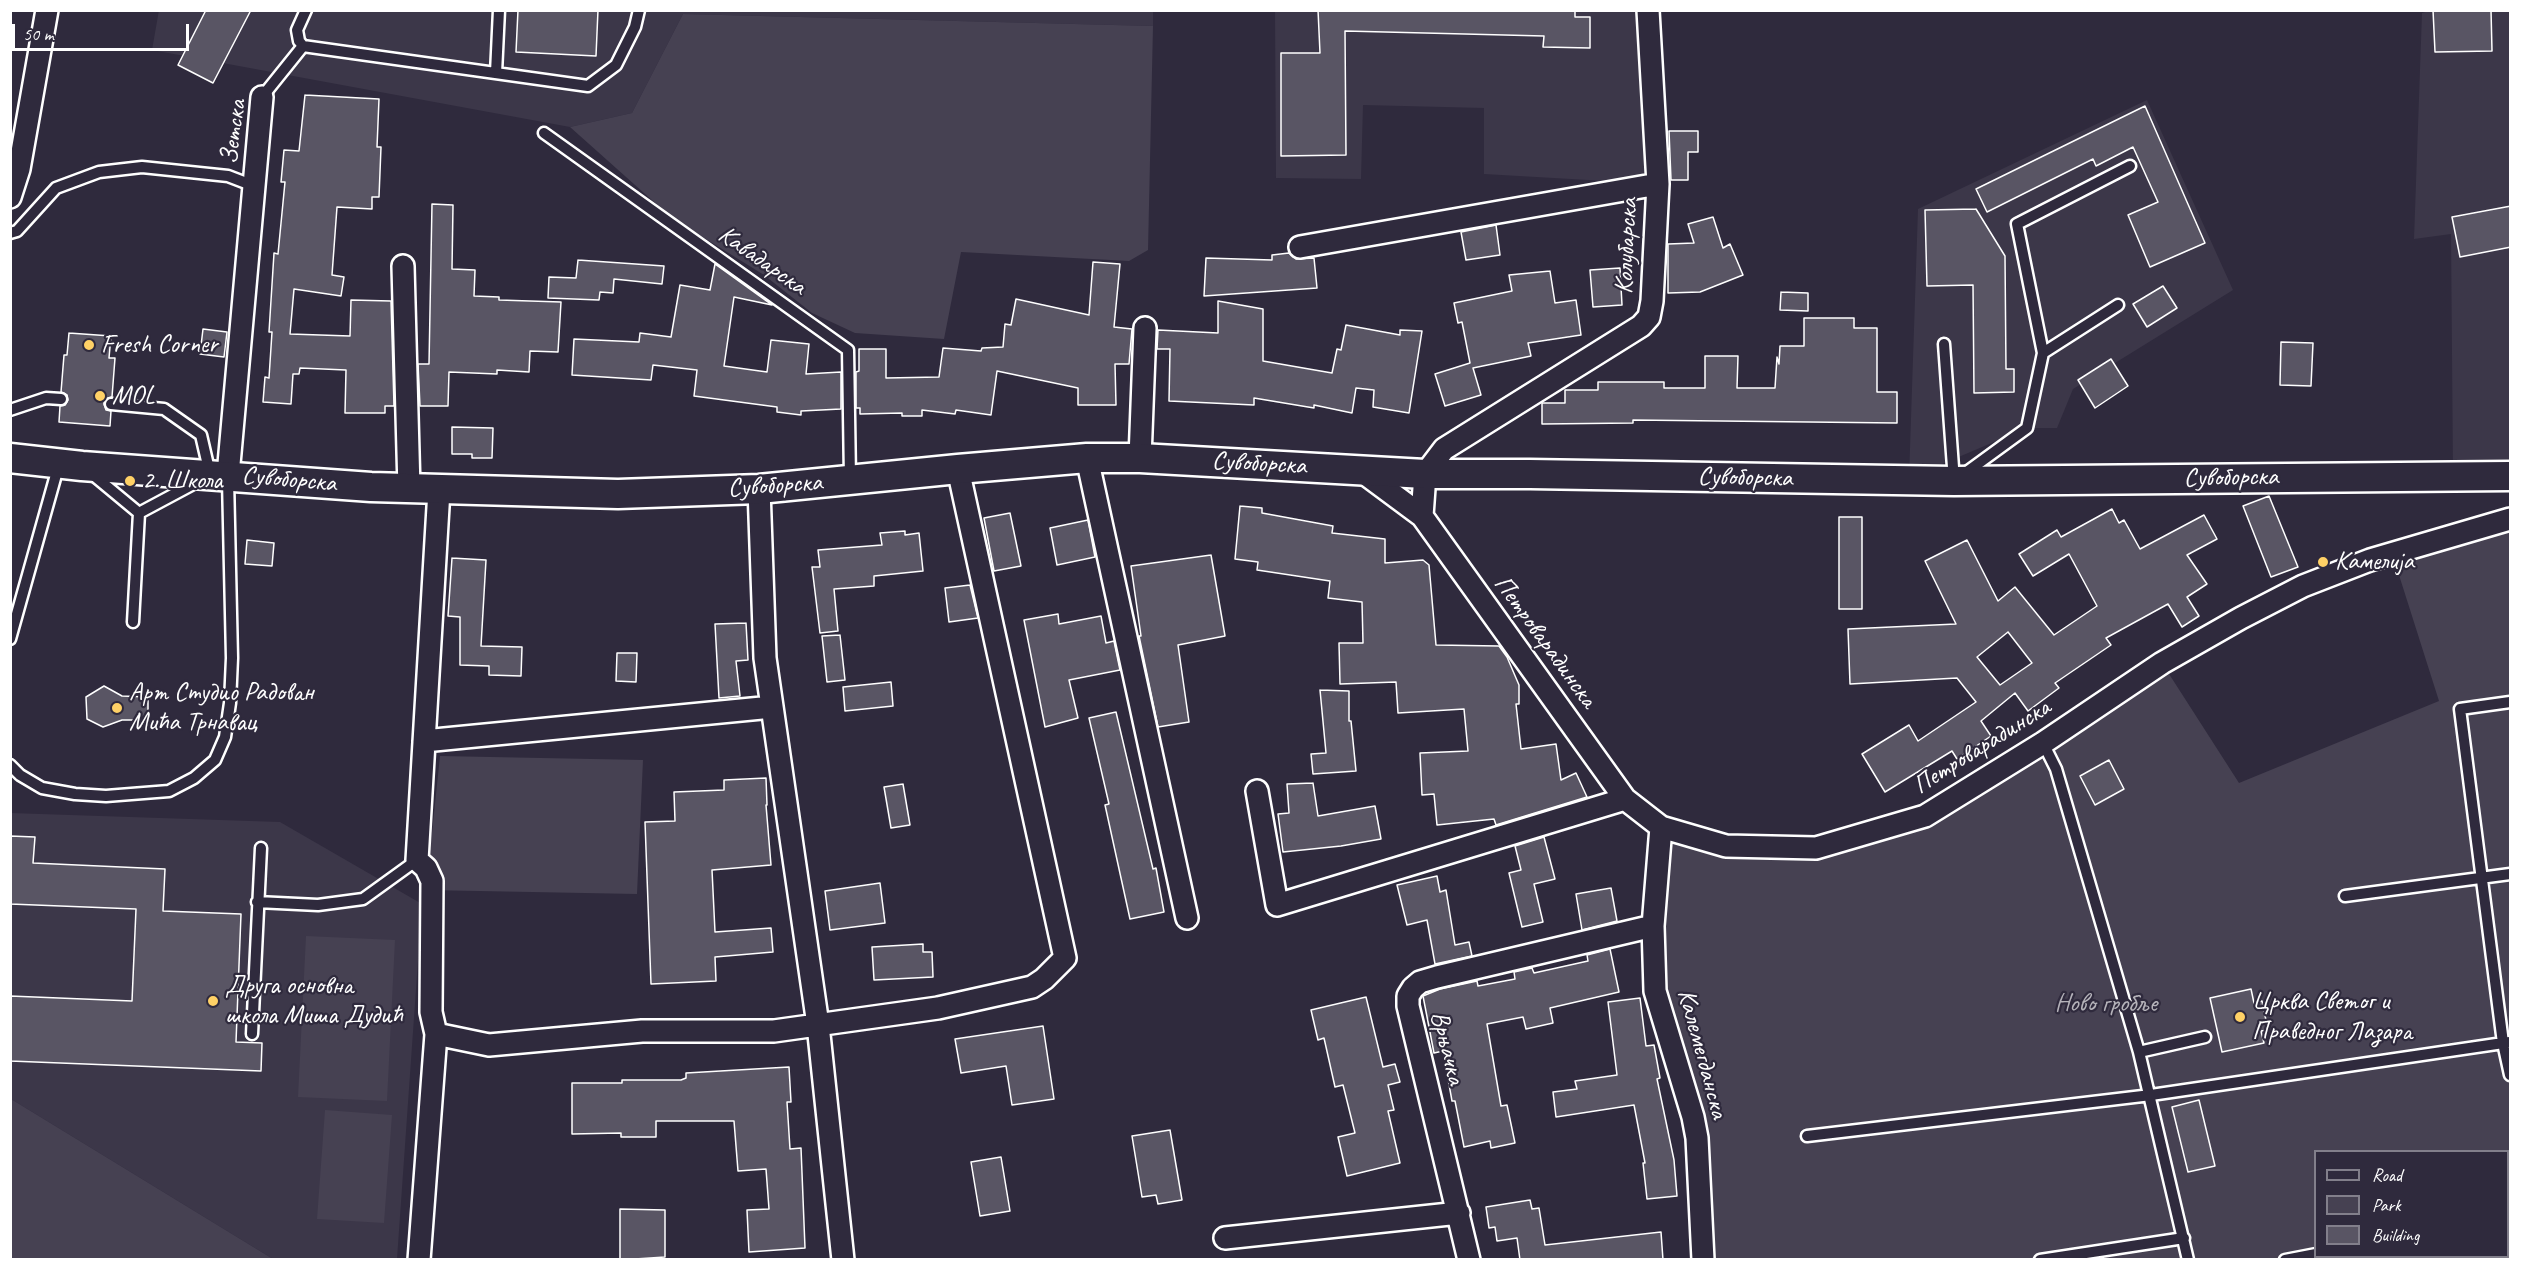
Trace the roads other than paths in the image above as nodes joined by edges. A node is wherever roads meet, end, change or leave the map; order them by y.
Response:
1 (47, 10) edge
2 (306, 10) edge
3 (499, 10) edge
4 (639, 10) edge
5 (1648, 10) edge
6 (303, 46) junction
7 (496, 73) junction
8 (262, 97) joint
9 (544, 134) dead end
10 (2130, 166) dead end
11 (1658, 184) junction
12 (254, 186) junction
13 (10, 197) edge
14 (10, 233) edge
15 (1300, 247) dead end
16 (403, 266) dead end
17 (2118, 305) dead end
18 (1145, 328) dead end
19 (1944, 344) dead end
20 (2043, 353) junction
21 (61, 399) dead end
22 (111, 404) dead end
23 (10, 410) edge
24 (10, 458) edge
25 (1140, 458) junction
26 (1087, 459) junction
27 (70, 465) junction
28 (958, 469) junction
29 (1360, 470) junction
30 (1425, 474) junction
31 (219, 475) junction
32 (2511, 476) edge
33 (850, 480) junction
34 (1954, 481) junction
35 (409, 489) junction
36 (759, 489) junction
37 (439, 490) junction
38 (139, 513) junction
39 (1422, 516) junction
40 (2511, 519) edge
41 (133, 622) dead end
42 (10, 639) edge
43 (2511, 702) edge
44 (772, 707) junction
45 (424, 741) junction
46 (2043, 743) junction
47 (10, 765) edge
48 (1257, 791) dead end
49 (1625, 799) junction
50 (1661, 827) junction
51 (261, 848) dead end
52 (417, 860) junction
53 (2511, 874) edge
54 (2481, 878) junction
55 (2345, 896) dead end
56 (257, 902) junction
57 (1187, 918) dead end
58 (1653, 926) junction
59 (818, 1025) junction
60 (252, 1034) dead end
61 (436, 1034) junction
62 (2205, 1037) dead end
63 (2507, 1043) edge
64 (2139, 1052) junction
65 (2511, 1075) edge
66 (2151, 1095) junction
67 (1807, 1136) dead end
68 (1459, 1213) junction
69 (1225, 1238) dead end
70 (2184, 1238) junction
71 (2314, 1254) edge
72 (419, 1260) edge
73 (843, 1260) edge
74 (1469, 1260) edge
75 (1703, 1260) edge
76 (2040, 1260) edge
77 (2188, 1260) edge
78 (2285, 1260) edge

1 - 13 street
2 - 6 lane
3 - 7 lane
4 - 7 lane
5 - 11 street, Колубарска
6 - 7 lane
6 - 8 lane, Зетска
8 - 12 street, Зетска
9 - 33 lane, Кавадарска
10 - 20 lane
11 - 15 street
11 - 30 street, Колубарска
12 - 14 lane
12 - 31 street, Зетска
16 - 35 street
17 - 20 lane
18 - 25 street
19 - 34 lane
20 - 34 lane
21 - 23 lane
22 - 31 lane
24 - 27 main road, Сувоборска
25 - 26 main road, Сувоборска
25 - 29 main road, Сувоборска
26 - 28 main road, Сувоборска
26 - 57 street
27 - 31 main road, Сувоборска
27 - 38 lane
27 - 42 lane
28 - 33 main road, Сувоборска
28 - 59 street
29 - 30 main road, Сувоборска
29 - 39 street, Петроварадинска
30 - 34 main road, Сувоборска
30 - 39 street
31 - 35 main road, Сувоборска
31 - 38 lane
31 - 47 lane
32 - 34 main road, Сувоборска
33 - 36 main road, Сувоборска
35 - 37 main road, Сувоборска
36 - 37 main road, Сувоборска
36 - 44 street
37 - 45 street
38 - 41 lane
39 - 49 street, Петроварадинска
40 - 46 street, Петроварадинска
43 - 54 lane
44 - 45 street
44 - 59 street
45 - 52 street
46 - 50 street, Петроварадинска
46 - 64 lane
48 - 49 street
49 - 50 street, Петроварадинска
50 - 58 street, Калемегданска
51 - 56 lane
52 - 56 lane
52 - 61 street
53 - 54 lane
54 - 55 lane
54 - 63 lane
56 - 60 lane
58 - 68 street, Врњачка
58 - 75 street, Калемегданска
59 - 61 street
59 - 73 street
61 - 72 street
62 - 64 lane
63 - 65 lane
63 - 66 lane
64 - 66 lane
66 - 67 lane
66 - 70 lane
68 - 69 street
68 - 74 street, Врњачка
70 - 76 lane
70 - 77 lane
71 - 78 lane

